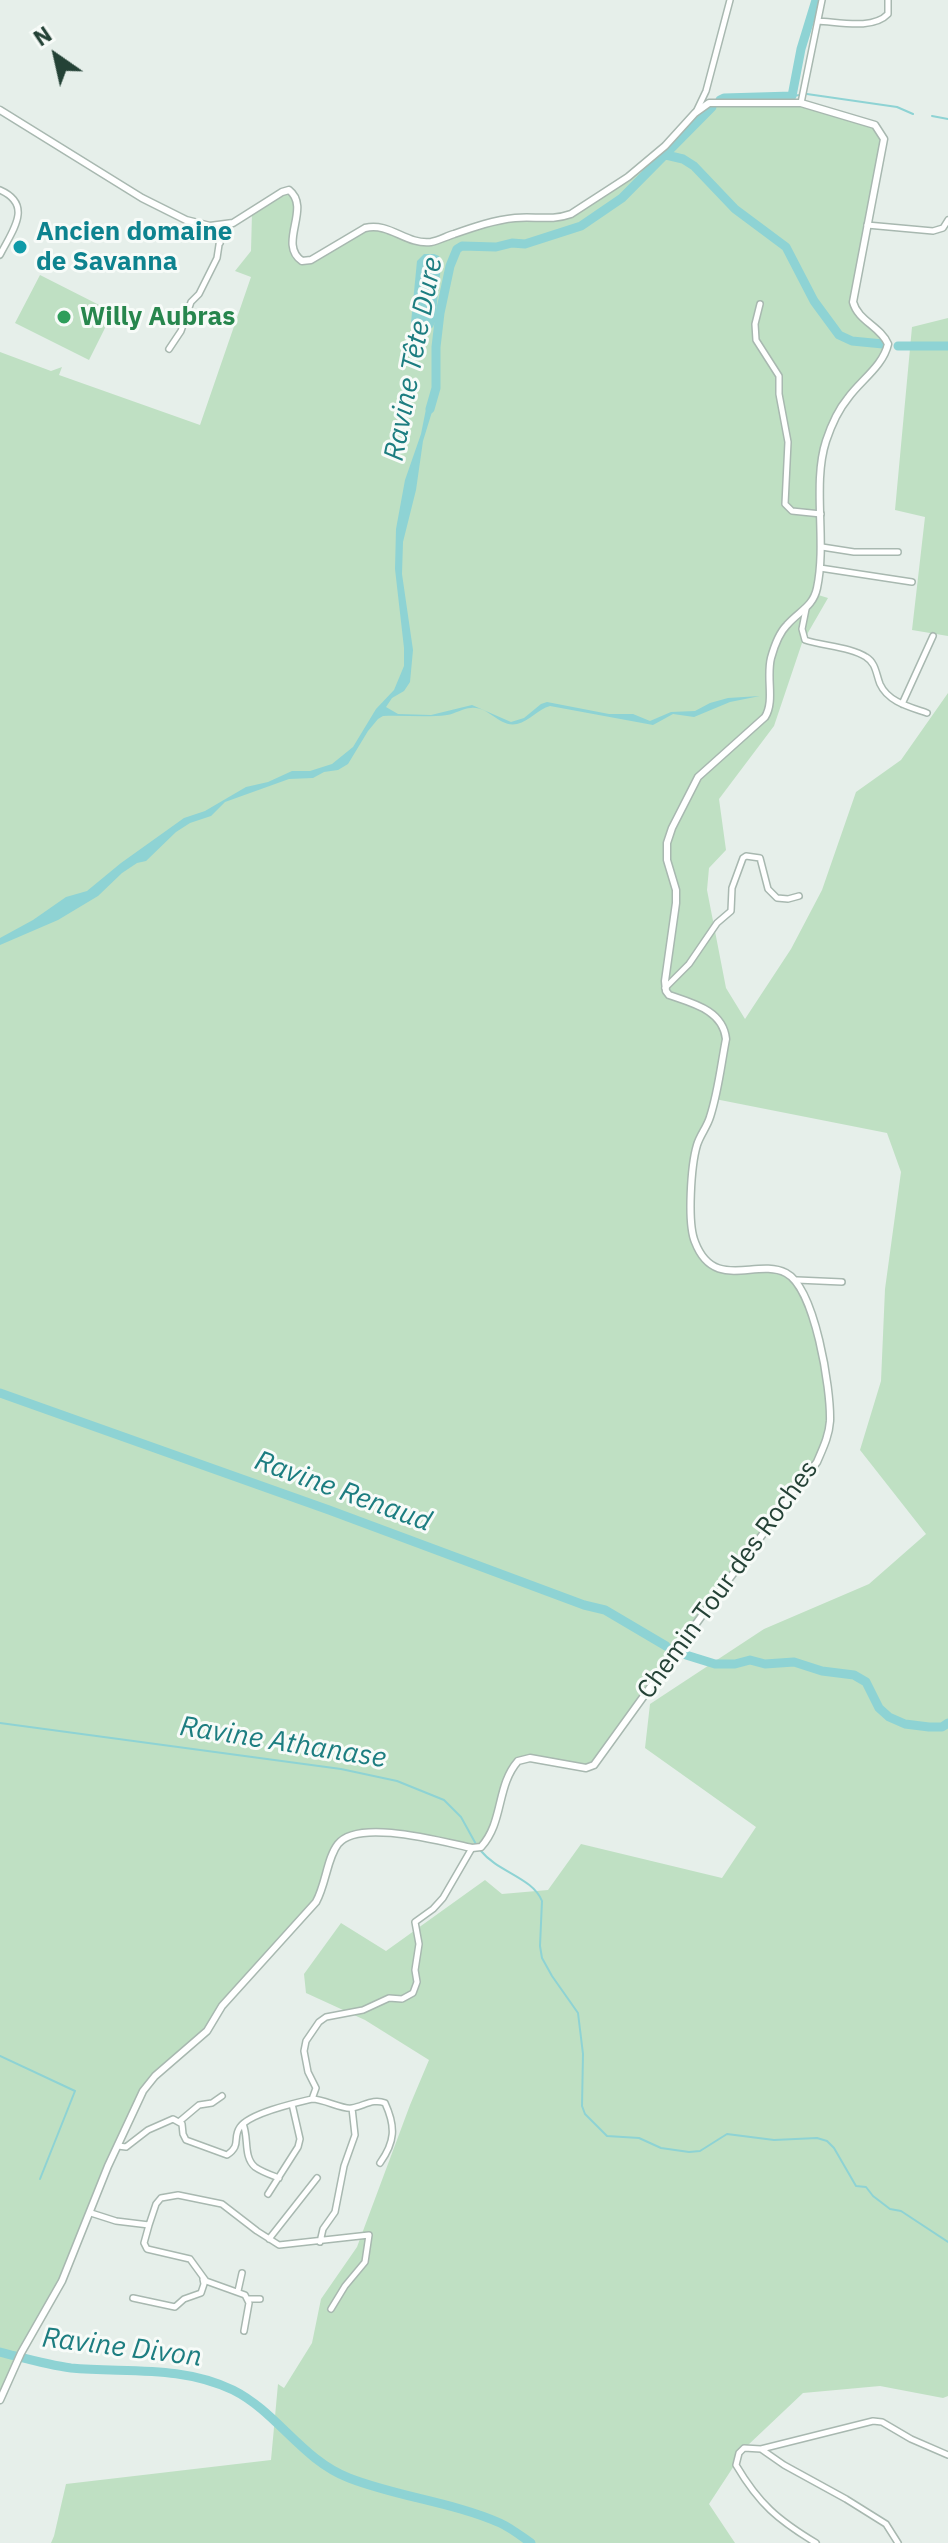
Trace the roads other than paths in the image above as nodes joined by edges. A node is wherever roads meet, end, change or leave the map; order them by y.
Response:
1 (730, 0) edge
2 (822, 0) edge
3 (888, 0) edge
4 (818, 21) junction
5 (801, 103) junction
6 (0, 110) edge
7 (695, 113) junction
8 (0, 190) edge
9 (948, 220) edge
10 (222, 225) junction
11 (867, 225) junction
12 (210, 226) junction
13 (220, 244) junction
14 (0, 255) edge
15 (760, 304) dead end
16 (169, 349) dead end
17 (822, 514) junction
18 (822, 547) junction
19 (898, 552) dead end
20 (820, 568) junction
21 (912, 582) dead end
22 (806, 609) junction
23 (933, 636) dead end
24 (900, 704) junction
25 (927, 713) dead end
26 (799, 896) dead end
27 (665, 988) junction
28 (797, 1280) junction
29 (842, 1282) dead end
30 (472, 1848) junction
31 (222, 2096) dead end
32 (312, 2099) junction
33 (292, 2104) junction
34 (352, 2108) junction
35 (179, 2121) junction
36 (243, 2124) junction
37 (118, 2146) junction
38 (380, 2163) dead end
39 (279, 2178) junction
40 (317, 2178) dead end
41 (268, 2194) dead end
42 (91, 2213) junction
43 (149, 2225) junction
44 (269, 2239) junction
45 (320, 2242) junction
46 (242, 2273) dead end
47 (203, 2278) junction
48 (238, 2291) junction
49 (133, 2298) dead end
50 (248, 2299) junction
51 (260, 2299) dead end
52 (331, 2309) dead end
53 (244, 2331) dead end
54 (0, 2400) edge
55 (761, 2449) junction
56 (948, 2455) edge
57 (809, 2541) edge
58 (816, 2543) edge
59 (898, 2543) edge

1 - 7 street
2 - 4 street
3 - 4 street
4 - 5 street
5 - 7 street
5 - 11 street
6 - 12 street
7 - 10 street
8 - 14 street
9 - 11 street
10 - 12 street
10 - 13 street
11 - 17 street
12 - 13 street
13 - 16 street
15 - 17 street
17 - 18 street
18 - 19 street
18 - 20 street
20 - 21 street
20 - 22 street
22 - 24 street
22 - 27 street
23 - 24 street
24 - 25 street
26 - 27 street
27 - 28 street
28 - 29 street
28 - 30 street, Chemin Tour des Roches
30 - 32 street
30 - 37 street
31 - 35 street
32 - 33 street
32 - 34 street
33 - 36 street
33 - 39 street
34 - 38 street
34 - 45 street
35 - 36 street
35 - 37 street
36 - 39 street
37 - 42 street
39 - 41 street
40 - 44 street
42 - 43 street
42 - 54 street
43 - 44 street
43 - 47 street
44 - 45 street
45 - 52 street
46 - 48 street
47 - 48 street
47 - 49 street
48 - 50 street
50 - 51 street
50 - 53 street
55 - 56 street
55 - 57 street
55 - 59 street
57 - 58 street

